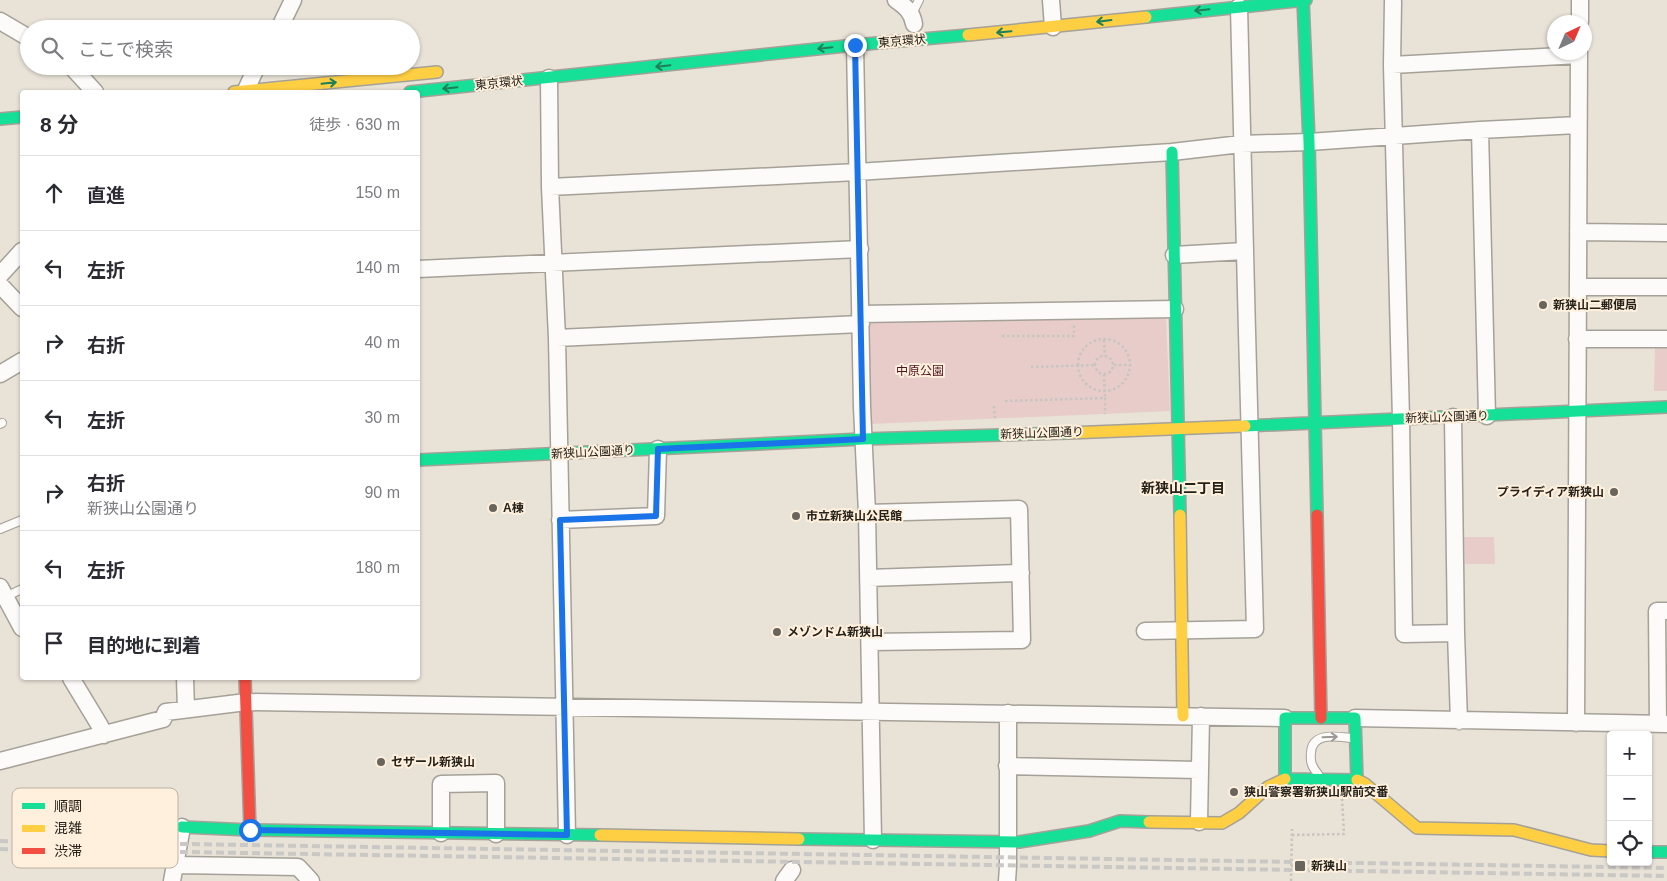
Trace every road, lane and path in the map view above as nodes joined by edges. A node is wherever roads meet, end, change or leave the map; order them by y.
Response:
1 (293, 0) edge
2 (896, 0) edge
3 (1304, 0) edge
4 (1580, 0) edge
5 (1393, 2) dead end
6 (1051, 7) edge
7 (1239, 7) junction
8 (1580, 15) edge
9 (915, 17) edge
10 (283, 20) edge
11 (0, 21) edge
12 (1053, 27) junction
13 (20, 33) edge
14 (855, 45) junction
15 (1547, 56) edge
16 (1579, 60) edge
17 (1392, 65) junction
18 (449, 70) dead end
19 (420, 73) edge
20 (79, 75) edge
21 (252, 75) edge
22 (402, 75) edge
23 (549, 78) junction
24 (93, 90) edge
25 (243, 90) edge
26 (261, 90) edge
27 (420, 91) edge
28 (20, 117) edge
29 (0, 119) edge
30 (1578, 125) junction
31 (1480, 130) junction
32 (1394, 135) junction
33 (1309, 142) junction
34 (1242, 144) junction
35 (1172, 152) junction
36 (857, 172) junction
37 (550, 187) junction
38 (1578, 232) junction
39 (1667, 233) edge
40 (860, 249) junction
41 (1244, 251) junction
42 (20, 253) edge
43 (1174, 255) junction
44 (554, 263) junction
45 (420, 269) edge
46 (0, 275) edge
47 (0, 285) edge
48 (1578, 287) junction
49 (1667, 287) edge
50 (20, 306) edge
51 (1175, 309) junction
52 (1074, 318) dead end
53 (861, 319) junction
54 (1002, 336) dead end
55 (557, 338) junction
56 (1104, 339) junction
57 (1577, 339) junction
58 (1667, 339) edge
59 (1104, 356) junction
60 (20, 362) edge
61 (1078, 365) junction
62 (1095, 365) junction
63 (1114, 365) junction
64 (1130, 365) junction
65 (1031, 367) dead end
66 (0, 374) edge
67 (1104, 374) junction
68 (1104, 391) junction
69 (1105, 398) junction
70 (1005, 401) dead end
71 (1667, 407) edge
72 (1577, 411) junction
73 (1487, 416) junction
74 (1106, 417) dead end
75 (1453, 417) junction
76 (1401, 419) junction
77 (1314, 423) junction
78 (1250, 426) junction
79 (1179, 429) junction
80 (863, 439) junction
81 (658, 449) junction
82 (559, 454) junction
83 (420, 460) edge
84 (867, 513) junction
85 (560, 520) junction
86 (20, 521) edge
87 (0, 529) edge
88 (1020, 573) junction
89 (868, 578) junction
90 (20, 588) edge
91 (2, 592) edge
92 (1667, 611) edge
93 (20, 624) edge
94 (1182, 630) junction
95 (1145, 631) dead end
96 (1456, 633) junction
97 (870, 642) junction
98 (72, 680) edge
99 (185, 680) edge
100 (245, 680) edge
101 (246, 702) junction
102 (565, 706) junction
103 (186, 709) junction
104 (870, 712) junction
105 (1008, 713) junction
106 (1183, 716) junction
107 (1201, 716) junction
108 (1285, 718) junction
109 (1321, 718) junction
110 (1355, 718) junction
111 (1459, 721) junction
112 (1576, 723) junction
113 (1652, 727) edge
114 (104, 735) junction
115 (1355, 738) junction
116 (0, 761) edge
117 (1007, 766) junction
118 (1199, 770) junction
119 (1285, 780) junction
120 (1323, 780) junction
121 (1357, 780) junction
122 (1342, 797) dead end
123 (1199, 822) junction
124 (182, 826) joint
125 (250, 830) junction
126 (1292, 830) dead end
127 (441, 833) junction
128 (496, 834) junction
129 (567, 835) junction
130 (1292, 836) junction
131 (873, 840) junction
132 (1008, 842) junction
133 (178, 848) edge
134 (1607, 851) edge
135 (1652, 852) edge
136 (1667, 852) edge
137 (178, 865) edge
138 (1291, 866) junction
139 (1296, 866) dead end
140 (174, 868) edge
141 (172, 881) edge
142 (311, 881) edge
143 (1007, 881) edge
144 (1291, 881) edge

1 - 10 street
2 - 9 street
3 - 7 main road, 東京環状
3 - 33 main road
4 - 8 street
5 - 17 street
6 - 12 street
7 -> 12 main road, 東京環状
7 - 34 street
11 - 13 street
12 -> 14 main road, 東京環状
14 -> 23 main road, 東京環状
14 - 36 street
15 - 17 street
16 - 30 street
17 - 32 street
19 -> 18 main road
20 - 24 street
21 - 25 street
26 -> 22 main road
23 -> 27 main road, 東京環状
23 - 37 street
28 - 29 main road
30 - 31 street
30 - 38 street
31 - 32 street
31 - 73 street
32 - 33 street
32 - 76 street
33 - 34 street
33 - 77 main road
34 - 35 street
34 - 41 street
35 - 36 street
35 - 43 main road
36 - 37 street
36 - 40 street
37 - 44 street
38 - 39 street
38 - 48 street
40 - 44 street
40 - 53 street
41 - 43 street
41 - 78 street
42 - 46 street
43 - 51 main road
44 - 45 street
44 - 55 street
47 - 50 street
48 - 49 street
48 - 57 street
51 - 53 street
51 - 79 main road
52 - 54 path
53 - 55 street
53 - 80 street
55 - 82 street
56 - 59 path
56 - 61 path
56 - 64 path
57 - 58 street
57 - 72 street
59 - 62 path
59 - 63 path
60 - 66 street
61 - 62 path
61 - 65 path
61 - 68 path
62 - 67 path
63 - 64 path
63 - 67 path
64 - 68 path
67 - 68 path
68 - 69 path
69 - 70 path
69 - 74 path
71 - 72 main road, 新狭山公園通り
72 - 73 main road, 新狭山公園通り
72 - 112 street
73 - 75 main road, 新狭山公園通り
75 - 76 main road, 新狭山公園通り
75 - 96 street
76 - 77 main road, 新狭山公園通り
76 - 96 street
77 - 78 main road, 新狭山公園通り
77 - 109 main road
78 - 79 main road, 新狭山公園通り
78 - 94 street
79 - 80 main road, 新狭山公園通り
79 - 94 main road
80 - 81 main road, 新狭山公園通り
80 - 84 street
81 - 82 main road, 新狭山公園通り
81 - 85 street
82 - 83 main road, 新狭山公園通り
82 - 85 street
84 - 88 street
84 - 89 street
85 - 102 street
86 - 87 lane
88 - 89 street
88 - 97 street
89 - 97 street
90 - 91 lane
91 - 93 street
92 - 113 street
94 - 95 street
94 - 106 main road
96 - 111 street
97 - 104 street
98 - 114 street
99 - 103 street
100 - 101 main road
101 - 102 street
101 - 103 street
101 - 125 main road
102 - 104 street
102 - 129 street
103 - 114 street
104 - 105 street
104 - 131 street
105 - 106 street
105 - 117 street
106 - 107 street
107 - 108 street
107 - 118 street
108 - 109 main road
108 - 119 main road
109 - 110 main road
110 - 111 street
110 - 115 main road
111 - 112 street
112 - 113 street
114 - 116 street
120 -> 115 lane
115 - 121 main road
117 - 118 street
117 - 132 street
118 - 123 street
119 - 120 main road
119 - 123 main road
120 - 121 main road
121 - 134 main road
122 - 130 path
123 - 132 main road
124 - 125 main road
124 - 133 street
125 - 127 main road
126 - 130 path, bridge
127 - 128 main road
127 - 128 street
128 - 129 main road
129 - 131 main road
130 - 138 path, bridge
131 - 132 main road
132 - 143 street
135 - 136 main road
137 - 142 street
138 - 139 path, bridge
138 - 144 path, bridge
140 - 141 street

